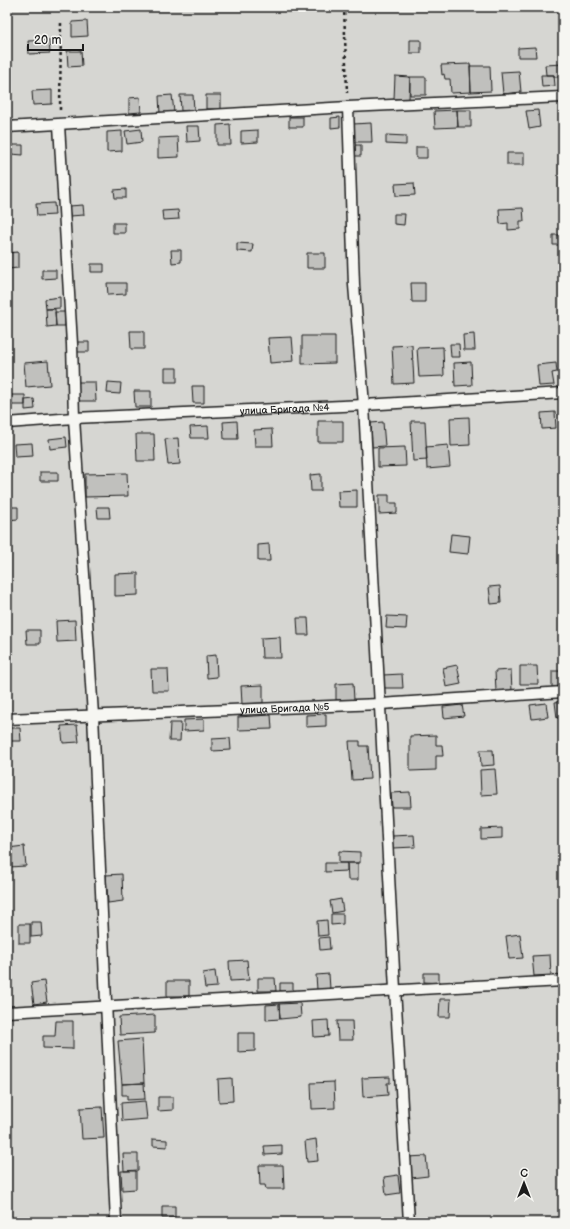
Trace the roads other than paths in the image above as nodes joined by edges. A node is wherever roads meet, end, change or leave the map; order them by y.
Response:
1 (563, 97) edge
2 (348, 107) junction
3 (59, 125) junction
4 (7, 127) edge
5 (563, 393) edge
6 (364, 405) junction
7 (74, 418) junction
8 (7, 423) edge
9 (563, 692) edge
10 (380, 704) junction
11 (93, 716) junction
12 (7, 719) edge
13 (563, 981) edge
14 (395, 989) junction
15 (106, 1006) junction
16 (7, 1012) edge
17 (116, 1222) edge
18 (409, 1222) edge

1 - 2 lane
2 - 3 lane
2 - 6 lane
3 - 4 lane
3 - 7 lane
5 - 6 lane, улица Бригада №4
6 - 7 lane, улица Бригада №4
6 - 10 lane
7 - 8 lane, улица Бригада №4
7 - 11 lane
9 - 10 lane, улица Бригада №5
10 - 11 lane, улица Бригада №5
10 - 14 lane
11 - 12 lane, улица Бригада №5
11 - 15 lane
13 - 14 lane
14 - 15 lane
14 - 18 lane
15 - 16 lane
15 - 17 lane

